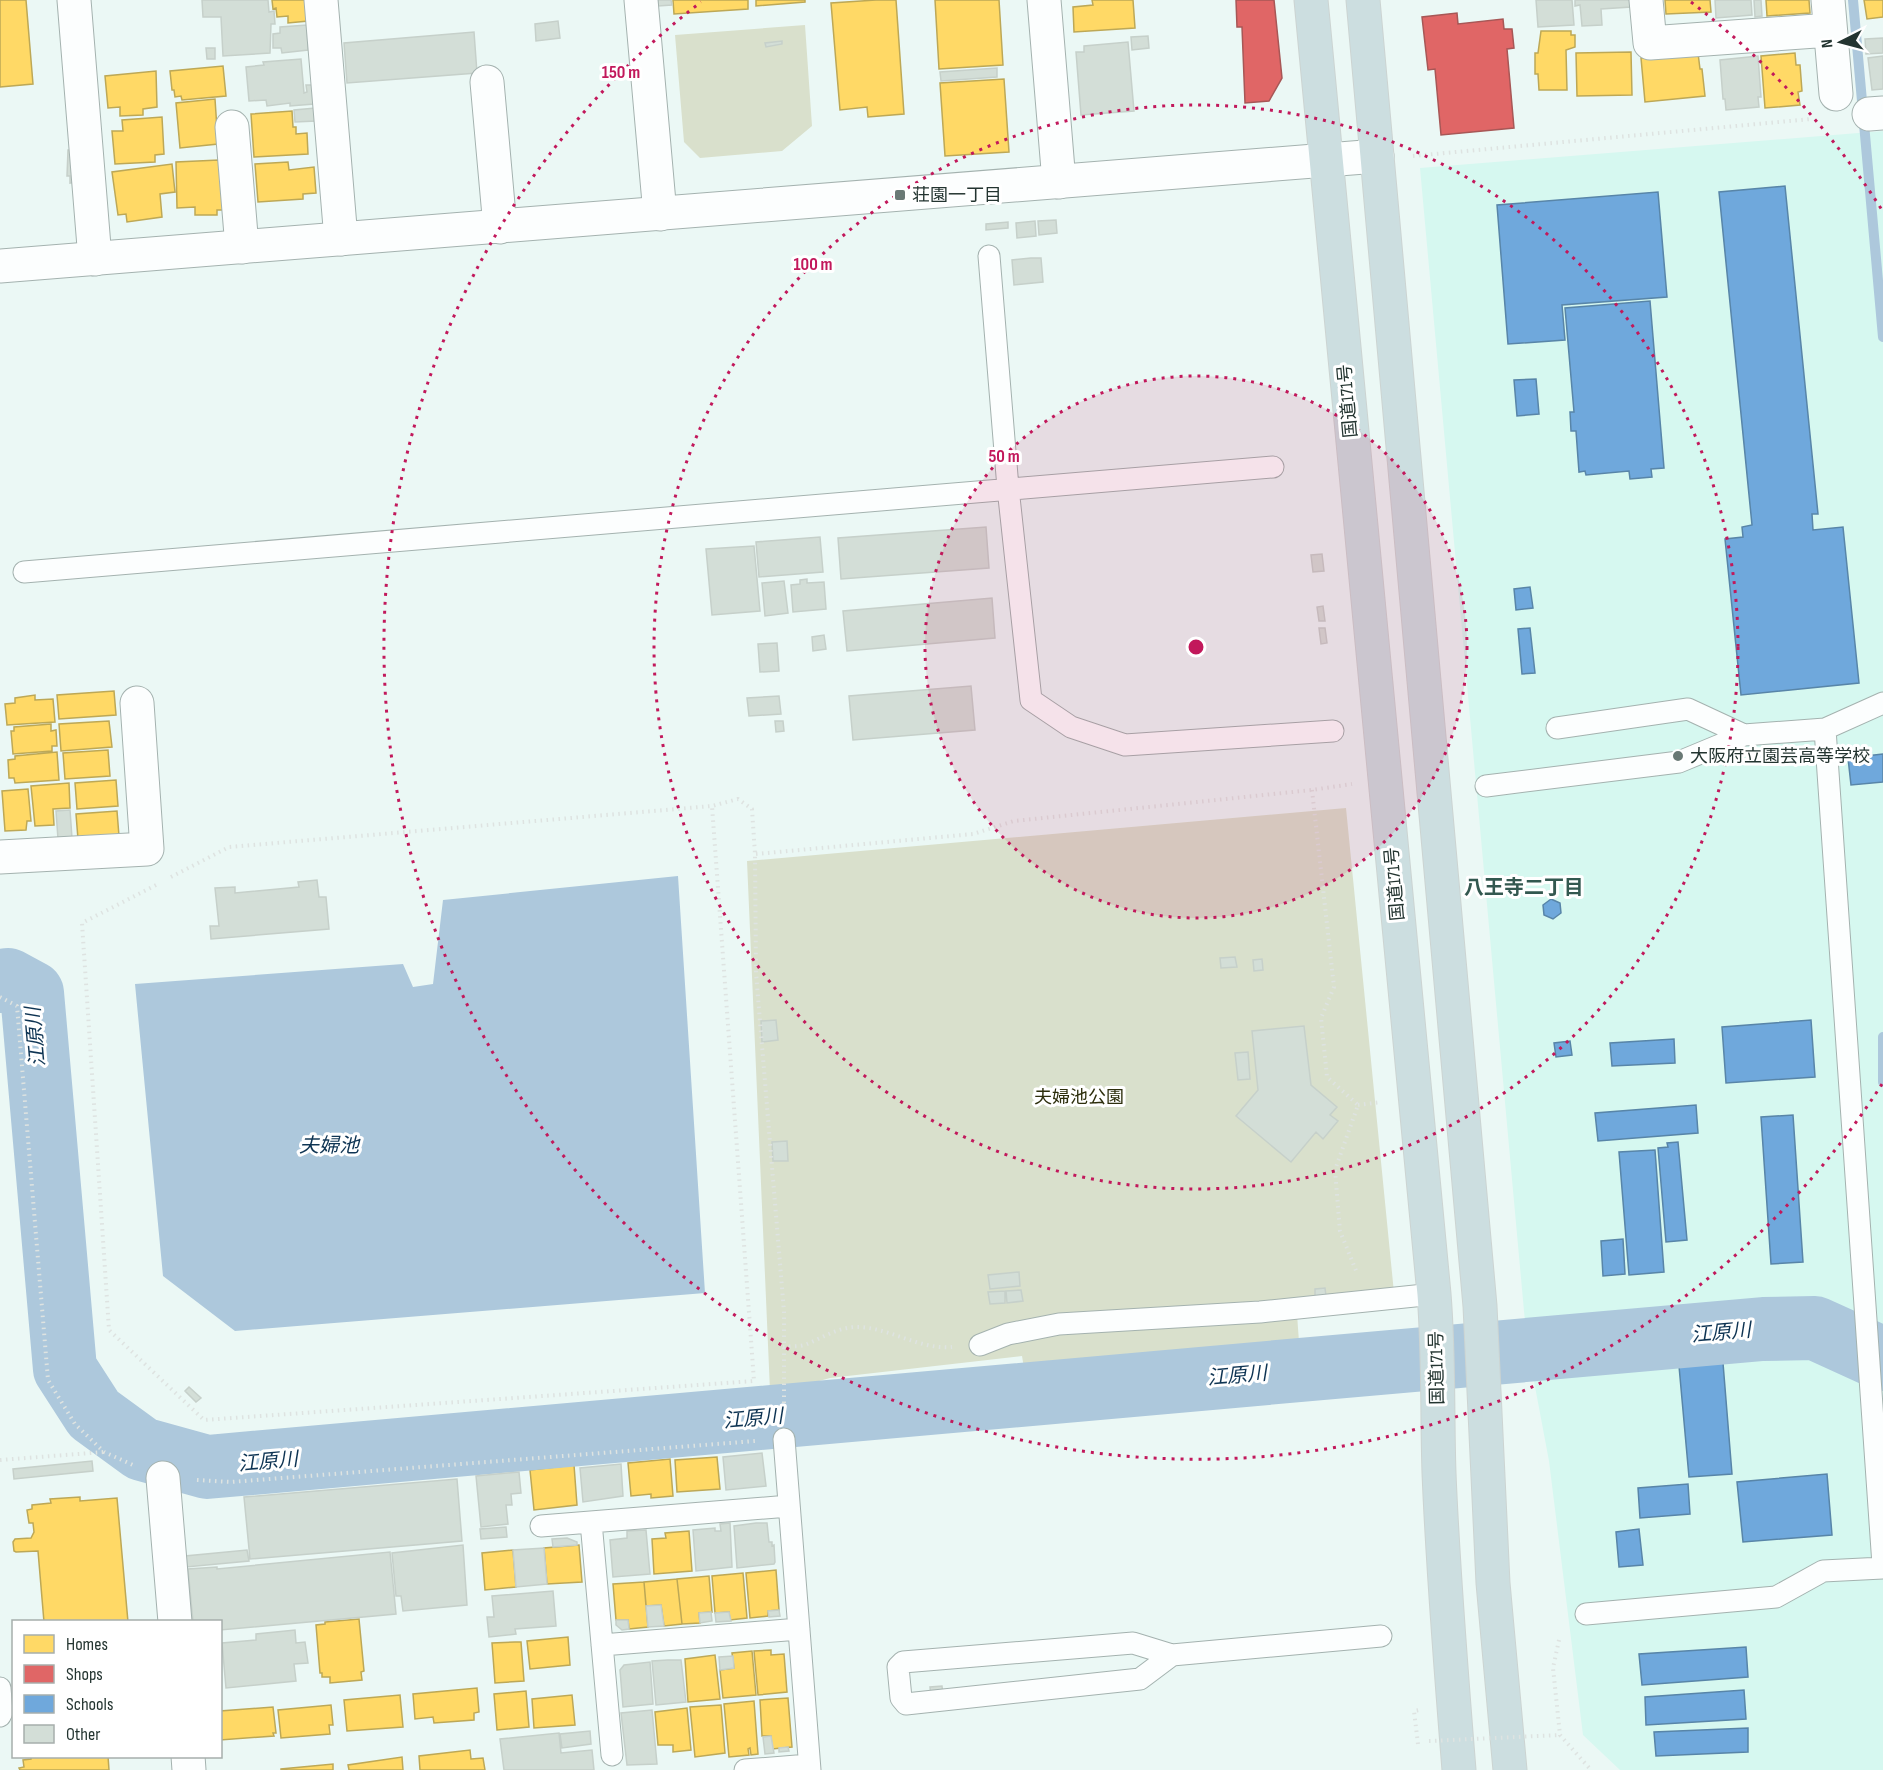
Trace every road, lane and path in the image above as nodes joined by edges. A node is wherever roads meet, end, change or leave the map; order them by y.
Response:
1 (74, 0) edge
2 (321, 0) edge
3 (641, 0) edge
4 (1044, 0) edge
5 (1311, 0) edge
6 (1363, 0) edge
7 (1646, 0) edge
8 (1829, 15) edge
9 (488, 82) dead end
10 (1836, 94) dead end
11 (1813, 119) dead end
12 (231, 127) dead end
13 (1377, 156) junction
14 (1409, 157) dead end
15 (1326, 161) junction
16 (1059, 182) junction
17 (660, 214) junction
18 (500, 227) junction
19 (341, 239) junction
20 (242, 247) junction
21 (989, 256) dead end
22 (95, 259) junction
23 (0, 266) edge
24 (1273, 467) dead end
25 (1008, 489) junction
26 (24, 572) dead end
27 (137, 703) dead end
28 (1883, 703) edge
29 (1557, 728) dead end
30 (1825, 729) junction
31 (1333, 731) dead end
32 (1744, 735) junction
33 (1353, 783) dead end
34 (1486, 786) dead end
35 (1312, 790) junction
36 (712, 806) junction
37 (755, 854) junction
38 (0, 857) edge
39 (0, 997) edge
40 (1382, 1101) dead end
41 (1358, 1105) junction
42 (1434, 1294) junction
43 (1369, 1301) junction
44 (980, 1345) joint
45 (783, 1347) junction
46 (783, 1400) dead end
47 (784, 1439) joint
48 (104, 1452) junction
49 (0, 1460) edge
50 (163, 1478) junction
51 (789, 1506) junction
52 (591, 1522) junction
53 (541, 1526) dead end
54 (1883, 1566) edge
55 (1586, 1614) dead end
56 (176, 1620) edge
57 (799, 1629) junction
58 (1381, 1636) dead end
59 (1560, 1640) dead end
60 (602, 1645) junction
61 (1172, 1655) junction
62 (0, 1688) edge
63 (0, 1716) edge
64 (1560, 1735) junction
65 (1429, 1741) dead end
66 (612, 1755) dead end
67 (810, 1768) edge
68 (745, 1770) edge
69 (1459, 1770) edge
70 (1510, 1770) edge
71 (1591, 1770) edge

1 - 22 street
2 - 19 street
3 - 17 street
4 - 16 street
5 - 15 highway, 国道171号
6 - 13 highway
7 - 8 street
8 - 10 street
9 - 18 street
11 - 14 path
12 - 20 street
13 - 15 street
13 - 70 highway
15 - 16 street
15 - 42 highway, 国道171号
16 - 17 street
17 - 18 street
18 - 19 street
19 - 20 street
20 - 22 street
21 - 25 lane
22 - 23 street
24 - 25 lane
25 - 26 lane
25 - 31 lane
27 - 38 street
28 - 30 lane
29 - 32 lane
30 - 32 lane
30 - 54 lane
32 - 34 lane
33 - 35 path
35 - 37 path
35 - 41 path
36 - 36 path
36 - 37 path
37 - 45 path
39 - 48 path
40 - 41 path
41 - 43 path
42 - 43 lane
42 - 69 highway, 国道171号
43 - 44 lane
44 - 45 path
45 - 46 path
47 - 50 path
47 - 51 lane
48 - 49 path
48 - 50 path
50 - 56 street
51 - 52 lane
51 - 57 lane
52 - 53 lane
52 - 60 lane
54 - 55 lane
57 - 60 lane
57 - 67 lane
58 - 61 lane
59 - 64 path
60 - 66 lane
61 - 61 lane
62 - 63 lane
64 - 65 path, bridge
64 - 71 path
67 - 68 lane

